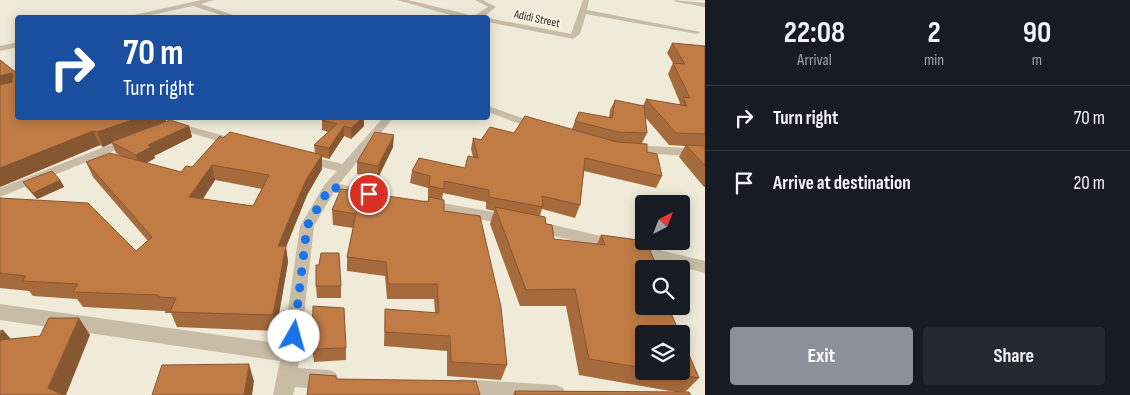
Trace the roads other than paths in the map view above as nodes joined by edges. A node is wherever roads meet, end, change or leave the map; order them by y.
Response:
1 (181, 0) edge
2 (211, 0) edge
3 (400, 0) edge
4 (478, 0) edge
5 (586, 0) edge
6 (677, 0) edge
7 (193, 4) junction
8 (705, 5) edge
9 (583, 11) junction
10 (139, 15) edge
11 (229, 15) edge
12 (460, 15) edge
13 (481, 15) edge
14 (490, 20) edge
15 (697, 32) dead end
16 (15, 45) edge
17 (0, 49) edge
18 (490, 110) edge
19 (386, 120) edge
20 (164, 127) edge
21 (551, 131) edge
22 (138, 137) edge
23 (252, 146) edge
24 (622, 149) edge
25 (705, 153) edge
26 (289, 156) edge
27 (345, 169) junction
28 (330, 187) junction
29 (0, 193) edge
30 (369, 194) edge
31 (407, 201) edge
32 (705, 267) edge
33 (0, 312) edge
34 (291, 354) junction
35 (353, 382) edge
36 (284, 386) edge
37 (440, 387) edge
38 (556, 395) edge

1 - 7 street
2 - 7 street
3 - 12 street
4 - 13 street
5 - 9 street, Adidi Street
6 - 8 street
7 - 10 street
7 - 11 street
9 - 14 street, Adidi Street
9 - 15 street
16 - 17 street
18 - 21 street
19 - 27 street
20 - 23 street
22 - 29 street
24 - 25 street
26 - 27 street
27 - 28 street
28 - 30 street
28 - 34 street
31 - 32 street
33 - 34 street
34 - 36 street
35 - 36 street
37 - 38 street

